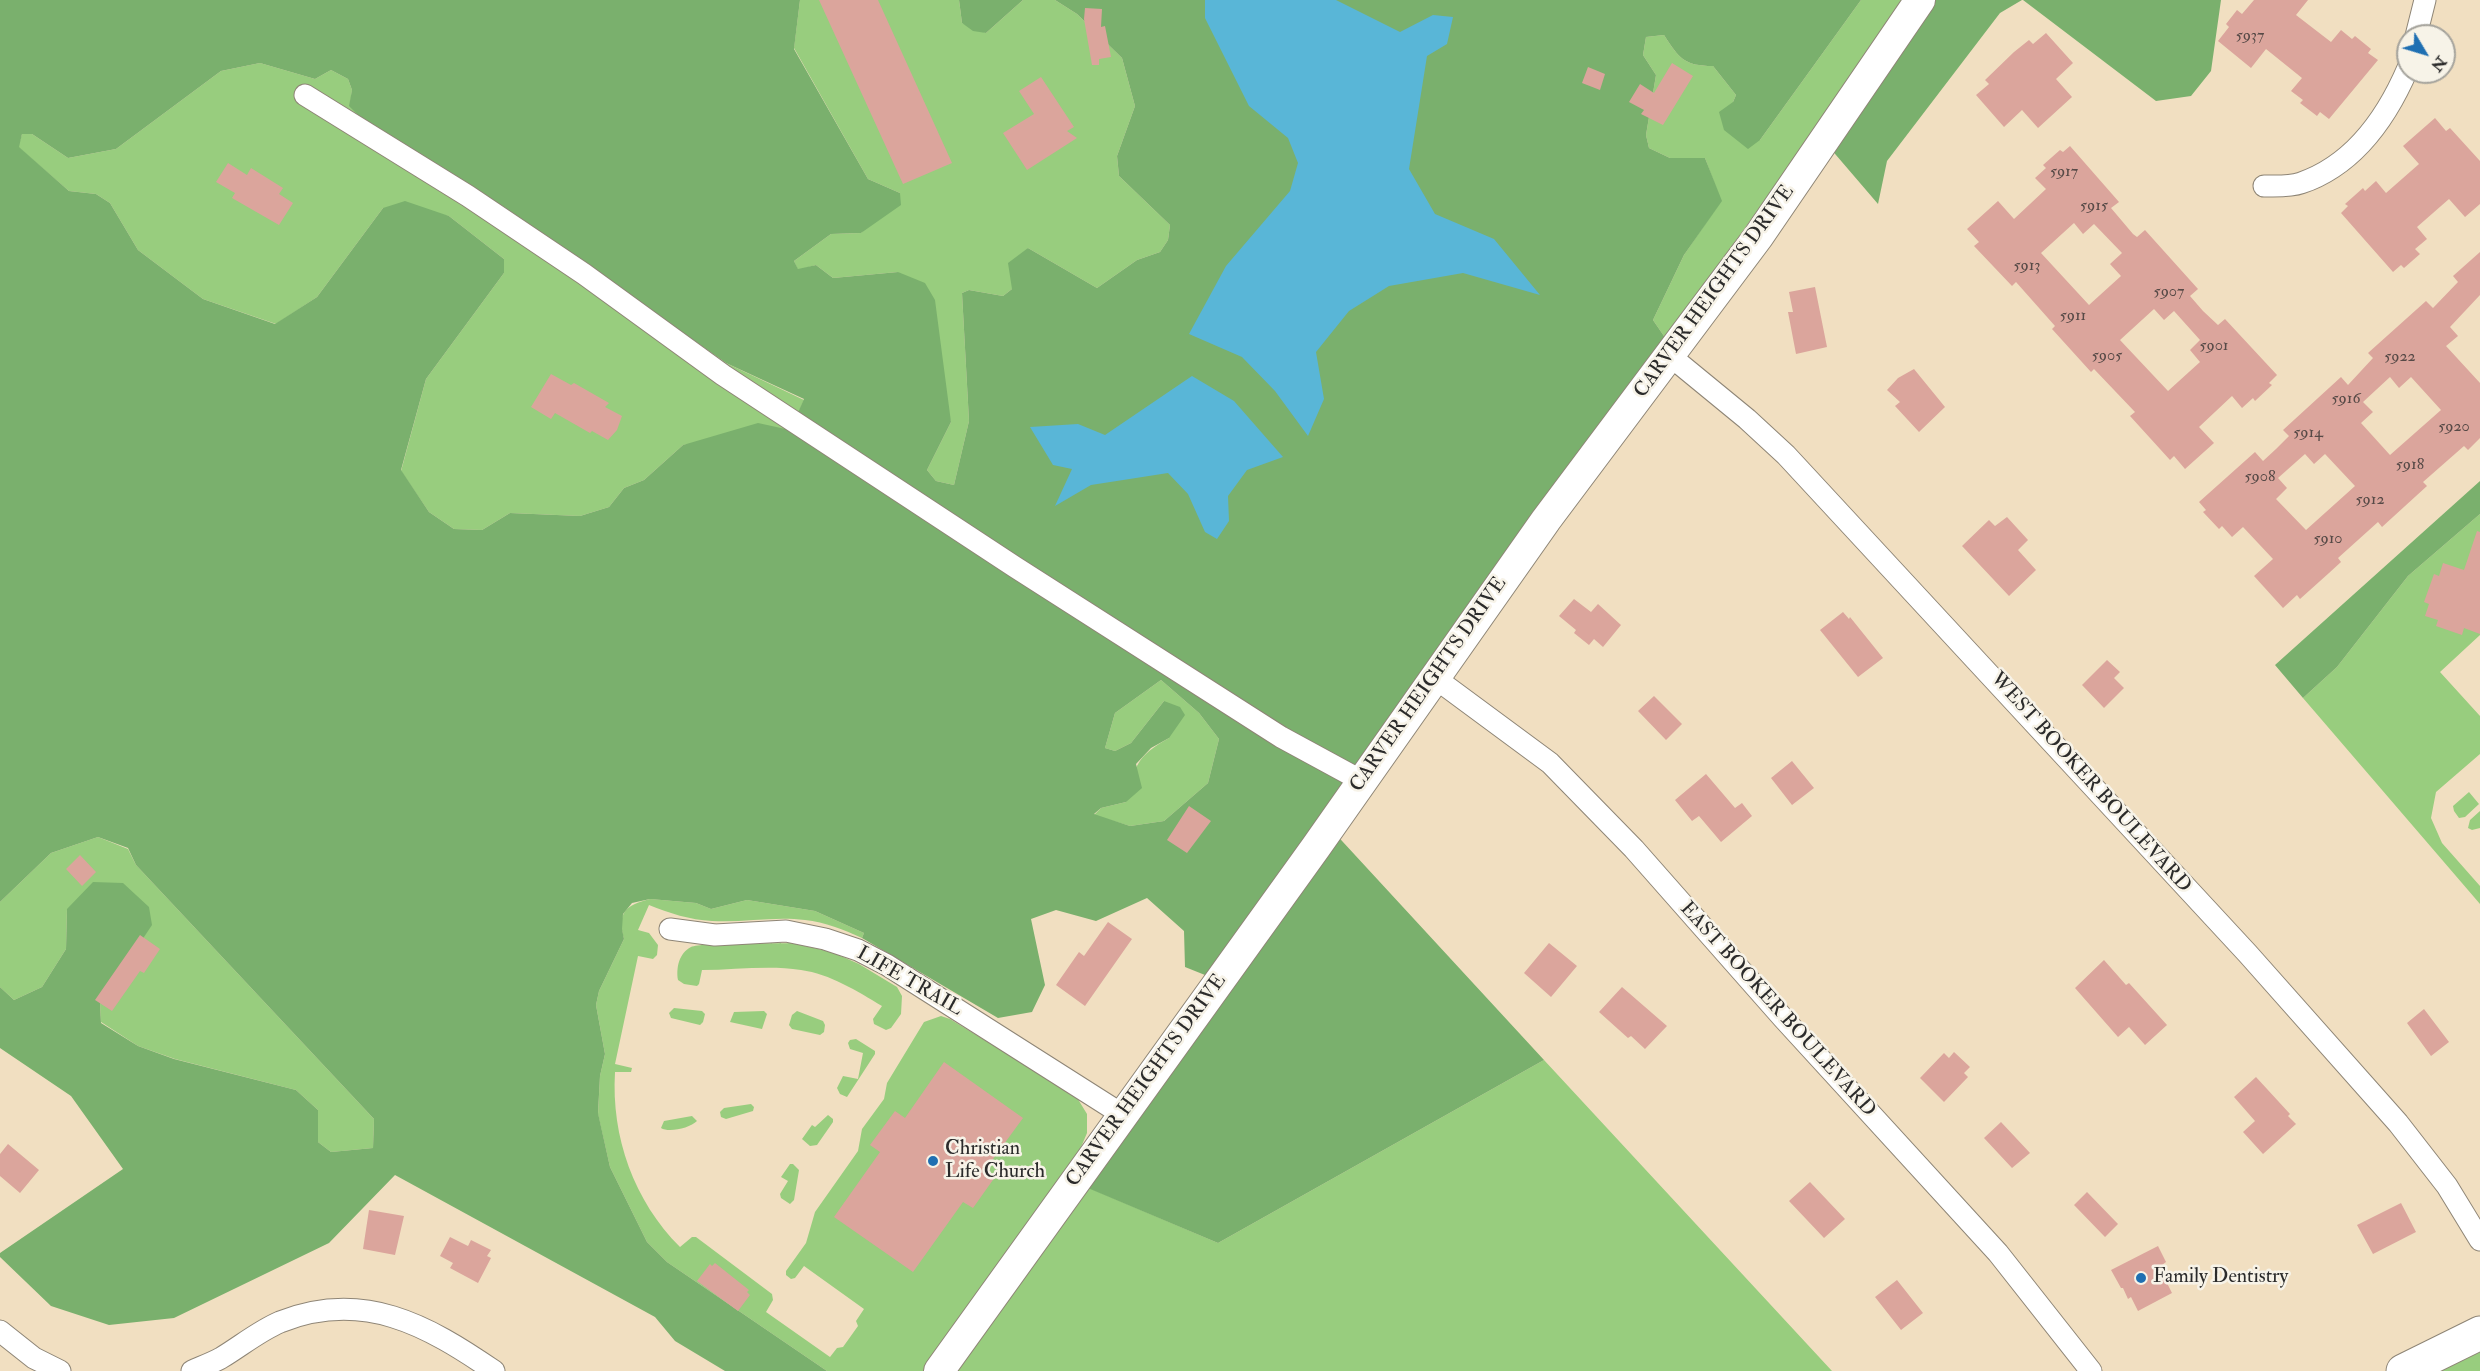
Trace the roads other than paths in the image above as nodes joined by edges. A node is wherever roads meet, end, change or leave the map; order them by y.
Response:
1 (1920, 0) edge
2 (2425, 0) edge
3 (2419, 24) edge
4 (2401, 84) edge
5 (305, 95) dead end
6 (2264, 186) dead end
7 (1669, 355) junction
8 (1435, 678) junction
9 (1362, 781) junction
10 (670, 929) dead end
11 (1123, 1114) junction
12 (2480, 1240) edge
13 (0, 1332) edge
14 (2480, 1333) edge
15 (60, 1371) edge
16 (192, 1371) edge
17 (494, 1371) edge
18 (939, 1371) edge
19 (2091, 1371) edge
20 (2403, 1371) edge

1 - 7 street, CARVER HEIGHTS DRIVE
2 - 3 street
4 - 6 street
5 - 9 street
7 - 8 street, CARVER HEIGHTS DRIVE
7 - 12 street, WEST BOOKER BOULEVARD
8 - 9 street, CARVER HEIGHTS DRIVE
8 - 19 street, EAST BOOKER BOULEVARD
9 - 11 street, CARVER HEIGHTS DRIVE
10 - 11 street, LIFE TRAIL
11 - 18 street, CARVER HEIGHTS DRIVE
13 - 15 street
14 - 20 main road
16 - 17 street

